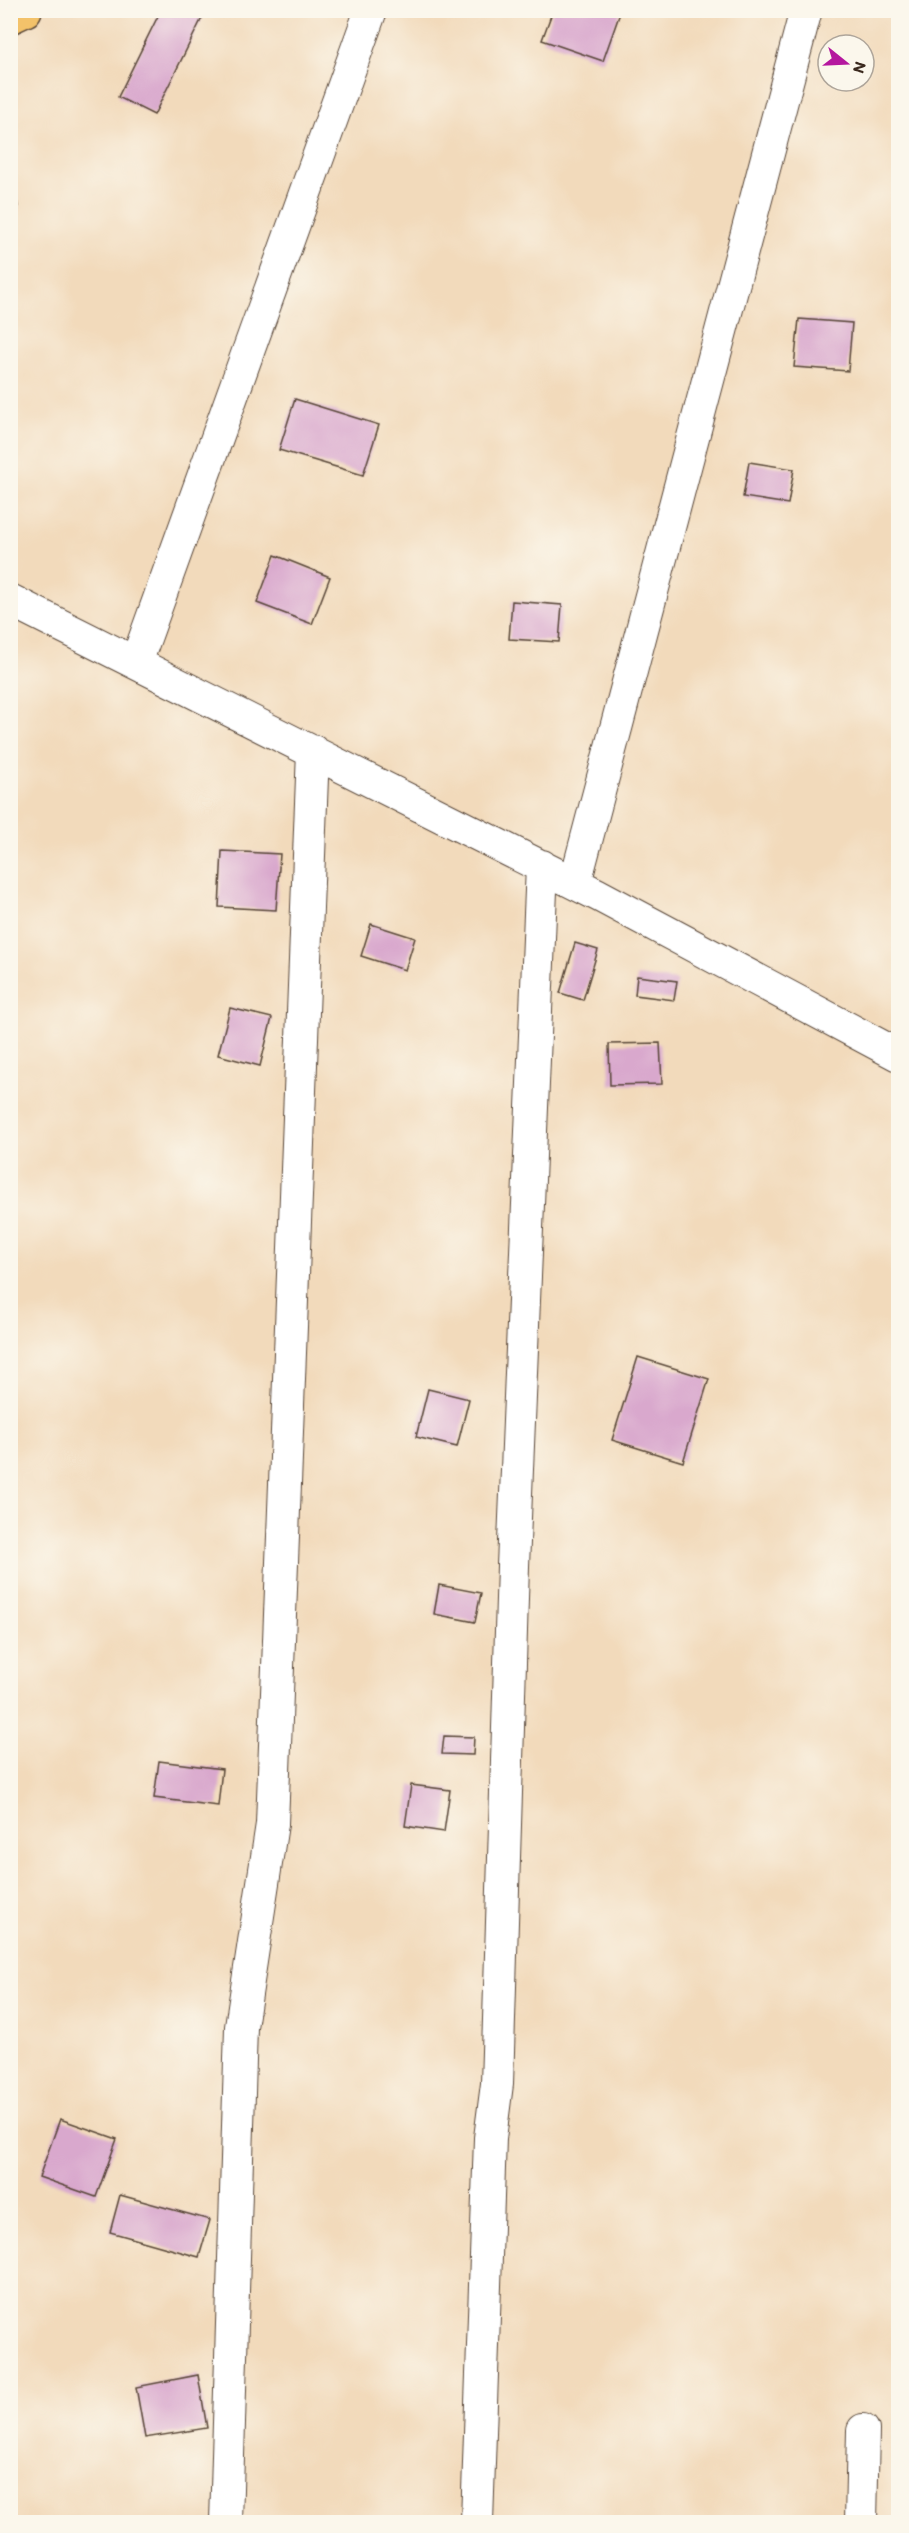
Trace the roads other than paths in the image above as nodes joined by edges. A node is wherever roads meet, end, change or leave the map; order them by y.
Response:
1 (25, 10) edge
2 (371, 10) edge
3 (806, 10) edge
4 (10, 17) edge
5 (10, 600) edge
6 (136, 663) junction
7 (313, 751) junction
8 (542, 866) junction
9 (575, 883) junction
10 (898, 1054) edge
11 (863, 2430) dead end
12 (226, 2523) edge
13 (477, 2523) edge
14 (861, 2523) edge

1 - 4 main road
2 - 6 street
3 - 9 street
5 - 6 street
6 - 7 street
7 - 8 street
7 - 12 street
8 - 9 street
8 - 13 street
9 - 10 street
11 - 14 street

